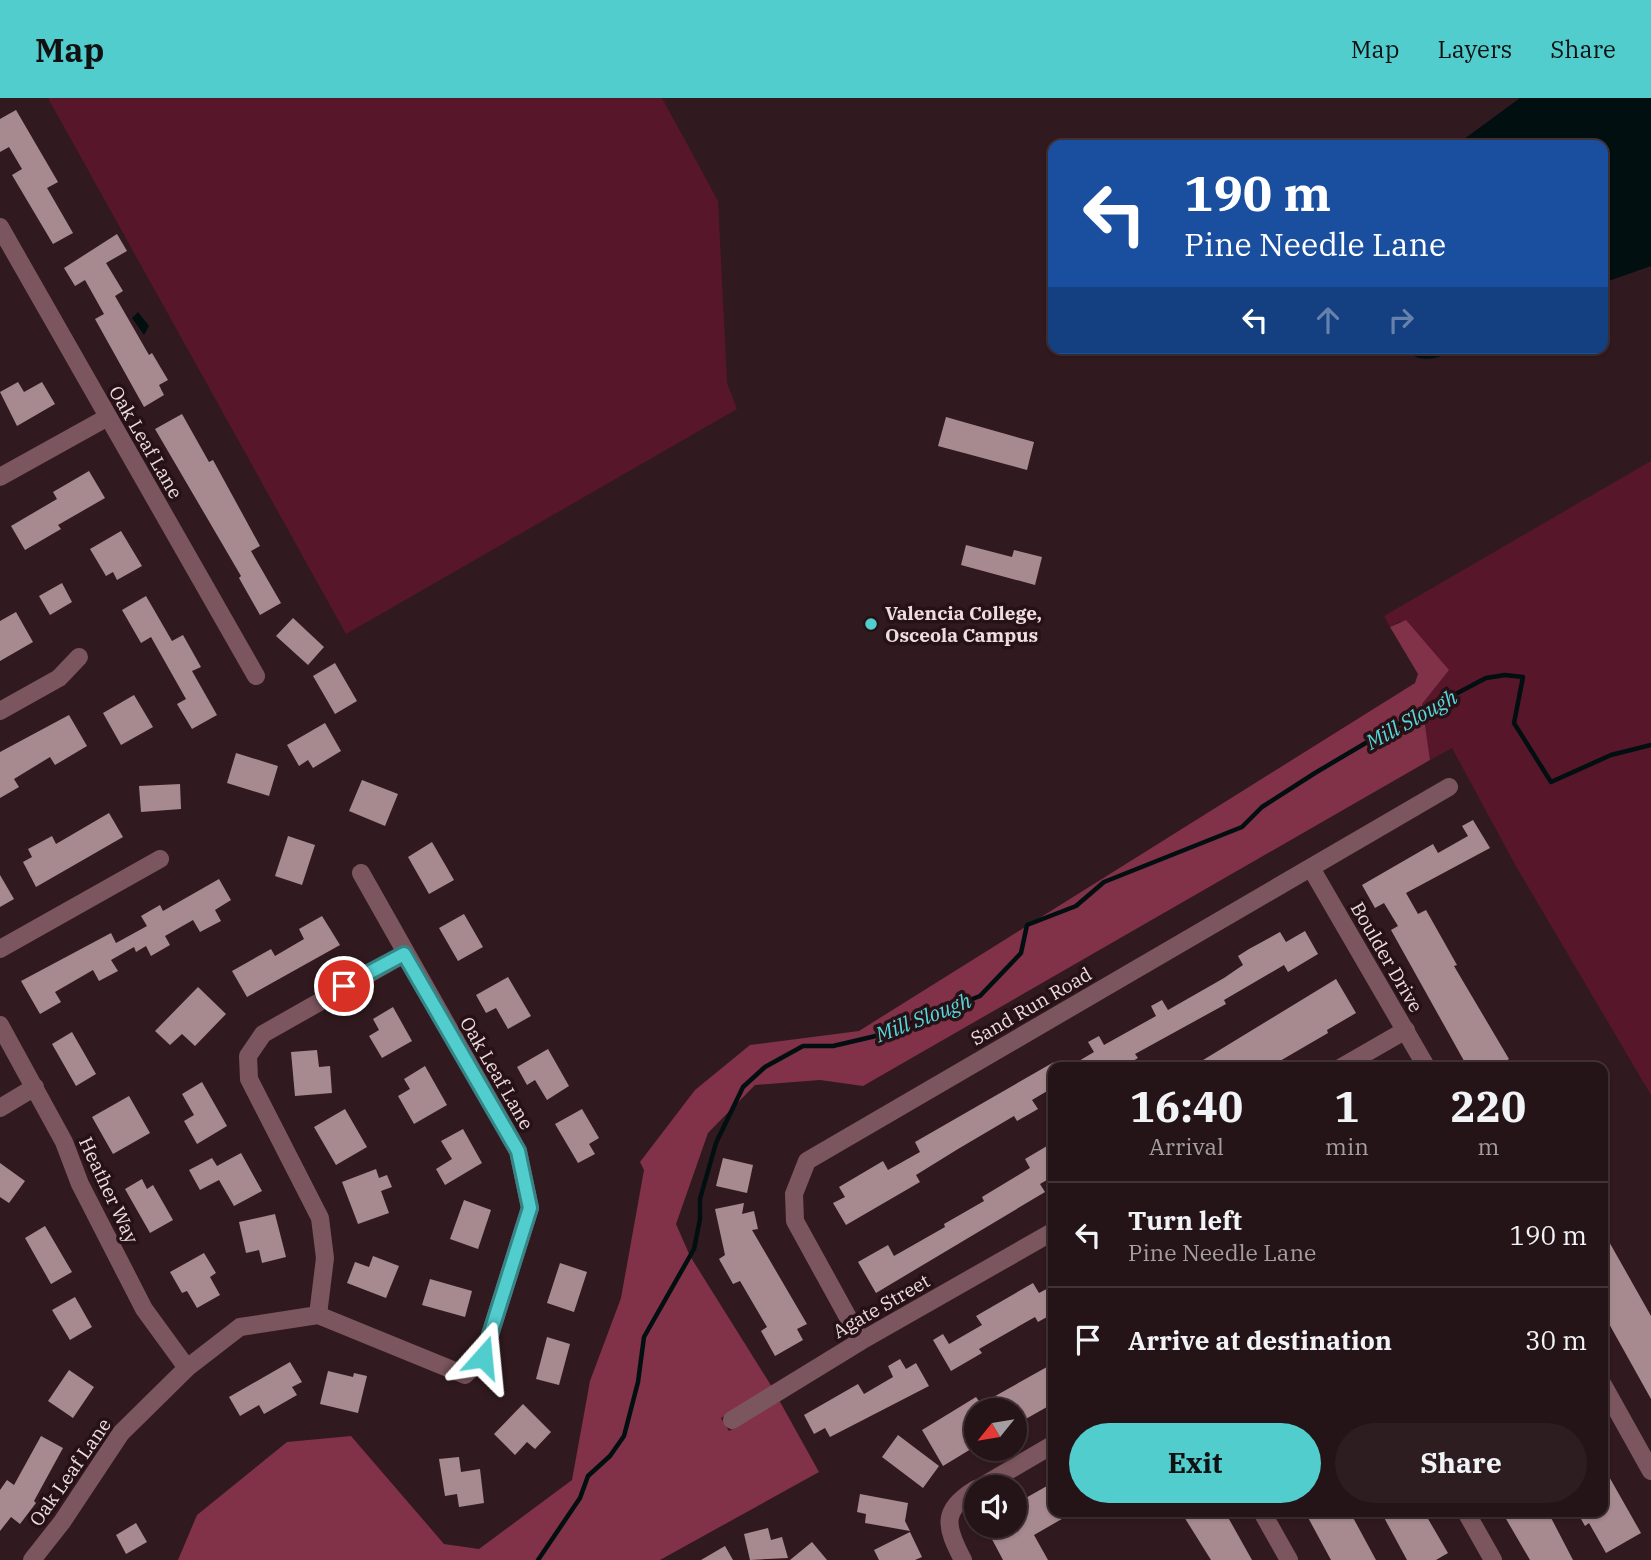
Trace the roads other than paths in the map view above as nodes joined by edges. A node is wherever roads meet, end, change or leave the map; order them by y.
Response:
1 (2, 234) edge
2 (108, 417) junction
3 (0, 477) edge
4 (79, 657) dead end
5 (256, 676) dead end
6 (0, 710) edge
7 (1449, 787) dead end
8 (160, 859) dead end
9 (1311, 868) junction
10 (361, 873) dead end
11 (0, 949) edge
12 (404, 954) junction
13 (0, 1025) edge
14 (1406, 1030) junction
15 (1350, 1062) edge
16 (1424, 1062) edge
17 (35, 1087) junction
18 (0, 1108) edge
19 (1048, 1234) edge
20 (318, 1315) junction
21 (861, 1342) junction
22 (187, 1368) junction
23 (1608, 1394) edge
24 (732, 1420) dead end
25 (1048, 1447) edge
26 (1651, 1471) edge
27 (1000, 1475) edge
28 (964, 1497) edge
29 (1265, 1517) edge
30 (1469, 1517) edge
31 (32, 1560) edge
32 (963, 1560) edge
33 (1289, 1560) edge
34 (1493, 1560) edge

1 - 2 street, Oak Leaf Lane
2 - 3 street
2 - 5 street, Oak Leaf Lane
4 - 6 street
7 - 9 street, Sand Run Road
8 - 11 street
9 - 14 street, Boulder Drive
9 - 21 street, Sand Run Road
10 - 12 street, Oak Leaf Lane
12 - 20 street
12 - 20 street, Oak Leaf Lane
13 - 17 street, Heather Way
14 - 15 street
14 - 16 street, Boulder Drive
17 - 18 street
17 - 22 street, Heather Way
19 - 21 street, Agate Street
20 - 22 street, Oak Leaf Lane
21 - 24 street, Agate Street
22 - 31 street, Oak Leaf Lane
23 - 26 street
25 - 27 street
28 - 32 street
29 - 33 street
30 - 34 street

